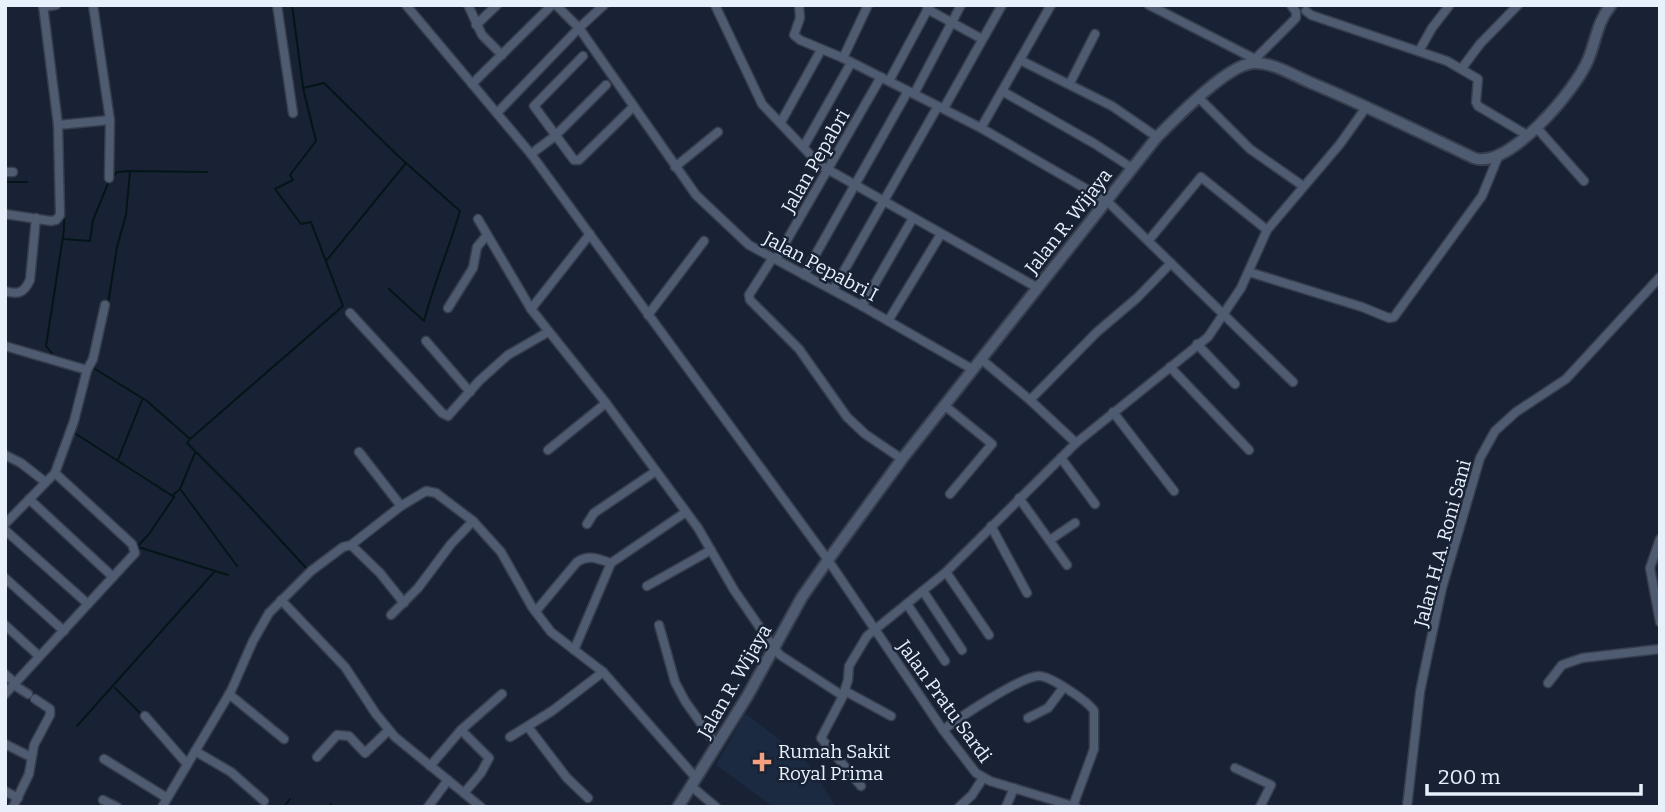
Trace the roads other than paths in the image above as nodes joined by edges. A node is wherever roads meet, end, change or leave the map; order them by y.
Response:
1 (56, 5) edge
2 (93, 5) edge
3 (276, 5) edge
4 (406, 5) edge
5 (468, 5) edge
6 (497, 5) edge
7 (553, 5) edge
8 (604, 5) edge
9 (715, 5) edge
10 (799, 5) edge
11 (868, 5) edge
12 (961, 5) edge
13 (1002, 5) edge
14 (1051, 5) edge
15 (1149, 5) edge
16 (1518, 5) edge
17 (1611, 5) edge
18 (43, 6) edge
19 (1449, 6) edge
20 (928, 7) edge
21 (1310, 8) edge
22 (1294, 9) edge
23 (951, 23) junction
24 (476, 25) junction
25 (579, 28) junction
26 (1095, 34) dead end
27 (982, 39) junction
28 (821, 50) junction
29 (1419, 51) junction
30 (502, 55) junction
31 (583, 56) dead end
32 (1020, 60) junction
33 (847, 61) junction
34 (1254, 61) junction
35 (1462, 68) junction
36 (885, 79) junction
37 (1070, 83) junction
38 (472, 84) junction
39 (606, 85) dead end
40 (1002, 92) junction
41 (911, 93) junction
42 (1199, 98) junction
43 (1367, 106) junction
44 (941, 107) junction
45 (630, 110) dead end
46 (293, 113) dead end
47 (497, 113) junction
48 (110, 120) junction
49 (780, 122) junction
50 (58, 125) junction
51 (981, 128) junction
52 (1532, 131) junction
53 (718, 132) dead end
54 (555, 136) junction
55 (1157, 137) junction
56 (804, 146) junction
57 (531, 154) junction
58 (1498, 157) junction
59 (675, 167) junction
60 (1132, 168) junction
61 (828, 170) junction
62 (109, 178) dead end
63 (1584, 181) dead end
64 (855, 184) junction
65 (1303, 186) junction
66 (885, 201) junction
67 (1107, 201) junction
68 (6, 216) edge
69 (36, 218) junction
70 (913, 218) junction
71 (478, 219) dead end
72 (1267, 230) junction
73 (590, 234) junction
74 (941, 234) junction
75 (487, 235) junction
76 (1149, 240) junction
77 (704, 242) dead end
78 (774, 259) junction
79 (1171, 263) junction
80 (1249, 272) junction
81 (804, 275) junction
82 (1660, 277) edge
83 (1038, 288) junction
84 (832, 290) junction
85 (5, 291) edge
86 (105, 305) dead end
87 (862, 306) junction
88 (448, 308) dead end
89 (531, 309) junction
90 (350, 313) dead end
91 (648, 315) junction
92 (1223, 316) junction
93 (888, 321) junction
94 (548, 332) junction
95 (426, 341) dead end
96 (1197, 344) junction
97 (5, 346) edge
98 (981, 359) junction
99 (1170, 367) junction
100 (972, 369) junction
101 (87, 370) junction
102 (1293, 382) dead end
103 (1235, 384) dead end
104 (470, 392) junction
105 (1030, 400) junction
106 (606, 403) junction
107 (944, 405) junction
108 (1113, 412) junction
109 (1076, 443) junction
110 (548, 450) dead end
111 (1250, 450) dead end
112 (359, 452) dead end
113 (5, 455) edge
114 (1061, 458) junction
115 (902, 459) junction
116 (656, 471) junction
117 (55, 473) junction
118 (44, 481) junction
119 (1174, 491) dead end
120 (950, 494) dead end
121 (1019, 498) junction
122 (29, 499) junction
123 (1095, 504) dead end
124 (401, 506) junction
125 (687, 512) junction
126 (472, 521) junction
127 (1075, 523) dead end
128 (5, 524) edge
129 (587, 524) dead end
130 (991, 526) junction
131 (5, 530) edge
132 (1660, 539) edge
133 (1050, 540) junction
134 (351, 545) junction
135 (711, 550) junction
136 (828, 560) junction
137 (611, 563) junction
138 (1067, 565) dead end
139 (946, 572) junction
140 (113, 577) junction
141 (5, 578) edge
142 (647, 586) dead end
143 (923, 591) junction
144 (1027, 593) dead end
145 (281, 600) junction
146 (404, 603) junction
147 (88, 604) junction
148 (907, 604) junction
149 (536, 611) junction
150 (391, 615) dead end
151 (1660, 622) edge
152 (5, 625) edge
153 (659, 625) dead end
154 (873, 630) junction
155 (64, 631) junction
156 (989, 635) dead end
157 (774, 648) junction
158 (1660, 649) edge
159 (574, 650) junction
160 (962, 650) dead end
161 (39, 656) junction
162 (945, 661) dead end
163 (603, 672) junction
164 (5, 674) edge
165 (1548, 683) dead end
166 (14, 684) junction
167 (1063, 688) junction
168 (844, 693) junction
169 (5, 694) edge
170 (229, 694) junction
171 (502, 694) dead end
172 (145, 716) dead end
173 (891, 716) dead end
174 (1028, 718) dead end
175 (528, 727) junction
176 (389, 730) junction
177 (461, 730) junction
178 (943, 730) junction
179 (510, 737) dead end
180 (284, 739) dead end
181 (5, 744) edge
182 (718, 746) junction
183 (195, 751) junction
184 (31, 757) junction
185 (317, 757) dead end
186 (104, 759) dead end
187 (187, 764) junction
188 (430, 766) junction
189 (1235, 768) dead end
190 (983, 778) junction
191 (448, 780) junction
192 (694, 782) junction
193 (861, 786) dead end
194 (1014, 788) junction
195 (5, 791) edge
196 (464, 793) junction
197 (18, 798) junction
198 (167, 798) junction
199 (588, 798) dead end
200 (103, 800) dead end
201 (264, 801) dead end
202 (1075, 806) edge
203 (13, 807) edge
204 (117, 807) edge
205 (162, 807) edge
206 (428, 807) edge
207 (481, 807) edge
208 (678, 807) edge
209 (716, 807) edge
210 (960, 807) edge
211 (1006, 807) edge
212 (1260, 807) edge
213 (1407, 807) edge

1 - 18 street
2 - 48 street
3 - 46 street
4 - 38 street, Jalan Pratu Sardi
5 - 24 street
6 - 24 street
7 - 25 street, Jalan Pepabri I
7 - 30 street
8 - 25 street
9 - 49 street
10 - 28 street
11 - 33 street
12 - 23 street
13 - 27 street
14 - 32 street
15 - 34 street
16 - 35 street
17 - 52 street
18 - 50 street
19 - 29 street
20 - 23 street
20 - 36 street, Jalan Pepabri
21 - 22 street
21 - 29 street
22 - 34 street
23 - 27 street
23 - 41 street
24 - 30 street
25 - 47 street
25 - 59 street, Jalan Pepabri I
26 - 37 street
27 - 44 street
28 - 33 street
28 - 49 street
29 - 35 street
30 - 38 street
31 - 54 street
32 - 37 street
32 - 40 street
33 - 36 street
33 - 56 street
34 - 42 street, Jalan R. Wijaya
34 - 43 street
35 - 52 street
36 - 41 street
36 - 61 street, Jalan Pepabri
37 - 55 street
38 - 47 street, Jalan Pratu Sardi
39 - 54 street
40 - 51 street
40 - 60 street
41 - 44 street
41 - 64 street
42 - 55 street, Jalan R. Wijaya
42 - 65 street
43 - 58 street
43 - 65 street
44 - 51 street
44 - 66 street
45 - 54 street
47 - 57 street, Jalan Pratu Sardi
48 - 50 street
48 - 62 street
49 - 56 street
50 - 69 street
51 - 67 street
52 - 58 street
52 - 63 street
53 - 59 street
54 - 57 street
55 - 60 street, Jalan R. Wijaya
56 - 61 street
57 - 73 street, Jalan Pratu Sardi
58 - 80 street
59 - 78 street, Jalan Pepabri I
60 - 67 street, Jalan R. Wijaya
61 - 64 street
61 - 78 street, Jalan Pepabri
64 - 66 street
64 - 81 street
65 - 72 street
66 - 70 street
66 - 84 street
67 - 76 street
67 - 83 street, Jalan R. Wijaya
68 - 69 street
69 - 85 street
70 - 74 street
70 - 87 street
71 - 75 street
72 - 76 street
72 - 80 street
73 - 89 street
73 - 91 street, Jalan Pratu Sardi
74 - 83 street
74 - 93 street
75 - 88 street
75 - 89 street
76 - 79 street
77 - 91 street
78 - 81 street, Jalan Pepabri I
78 - 115 street, Jalan Pepabri
79 - 92 street
79 - 105 street
80 - 92 street
81 - 84 street, Jalan Pepabri I
82 - 213 street, Jalan H.A. Roni Sani
83 - 98 street, Jalan R. Wijaya
84 - 87 street, Jalan Pepabri I
86 - 101 street
87 - 93 street, Jalan Pepabri I
89 - 94 street
90 - 104 street
91 - 136 street, Jalan Pratu Sardi
92 - 96 street
92 - 102 street
93 - 100 street, Jalan Pepabri I
94 - 104 street
94 - 106 street
95 - 104 street
96 - 99 street
96 - 103 street
97 - 101 street
98 - 100 street, Jalan R. Wijaya
98 - 105 street
99 - 108 street
99 - 111 street
100 - 107 street, Jalan R. Wijaya
101 - 117 street
105 - 109 street
106 - 110 street
106 - 116 street
107 - 115 street, Jalan R. Wijaya
107 - 120 street
108 - 109 street
108 - 119 street
109 - 114 street
112 - 124 street
113 - 118 street
114 - 121 street
114 - 123 street
115 - 136 street, Jalan R. Wijaya
116 - 125 street
116 - 129 street
117 - 118 street
117 - 140 street
118 - 122 street
121 - 130 street
121 - 133 street
122 - 128 street
122 - 140 street
124 - 126 street
124 - 134 street
125 - 135 street
125 - 137 street
126 - 146 street
126 - 149 street
127 - 133 street
130 - 139 street
130 - 144 street
131 - 147 street
132 - 151 street
133 - 138 street
134 - 145 street
134 - 146 street
135 - 142 street
135 - 157 street
136 - 154 street, Jalan Pratu Sardi
136 - 157 street, Jalan R. Wijaya
137 - 149 street
137 - 159 street
139 - 143 street
139 - 156 street
140 - 147 street
141 - 155 street
143 - 148 street
143 - 160 street
145 - 170 street
145 - 176 street
146 - 150 street
147 - 155 street
148 - 154 street
148 - 162 street
149 - 159 street
152 - 161 street
153 - 182 street
154 - 168 street
154 - 178 street, Jalan Pratu Sardi
155 - 161 street
157 - 168 street
157 - 182 street, Jalan R. Wijaya
158 - 165 street
159 - 163 street
161 - 166 street
163 - 175 street
163 - 192 street
164 - 166 street
166 - 169 street
166 - 184 street
167 - 174 street
167 - 178 street
167 - 202 street
168 - 173 street
168 - 193 street
170 - 180 street
170 - 183 street
171 - 177 street
172 - 187 street
175 - 179 street
175 - 199 street
176 - 185 street
176 - 188 street
177 - 188 street
177 - 196 street
178 - 190 street, Jalan Pratu Sardi
181 - 184 street
182 - 192 street, Jalan R. Wijaya
183 - 187 street
183 - 201 street
184 - 197 street
186 - 198 street
187 - 198 street
188 - 191 street
189 - 212 street
190 - 194 street, Jalan Pratu Sardi
190 - 210 street
191 - 196 street
191 - 206 street
192 - 208 street, Jalan R. Wijaya
192 - 209 street
194 - 202 street, Jalan Pratu Sardi
194 - 211 street
195 - 197 street
196 - 207 street
197 - 203 street
198 - 205 street
200 - 204 street

